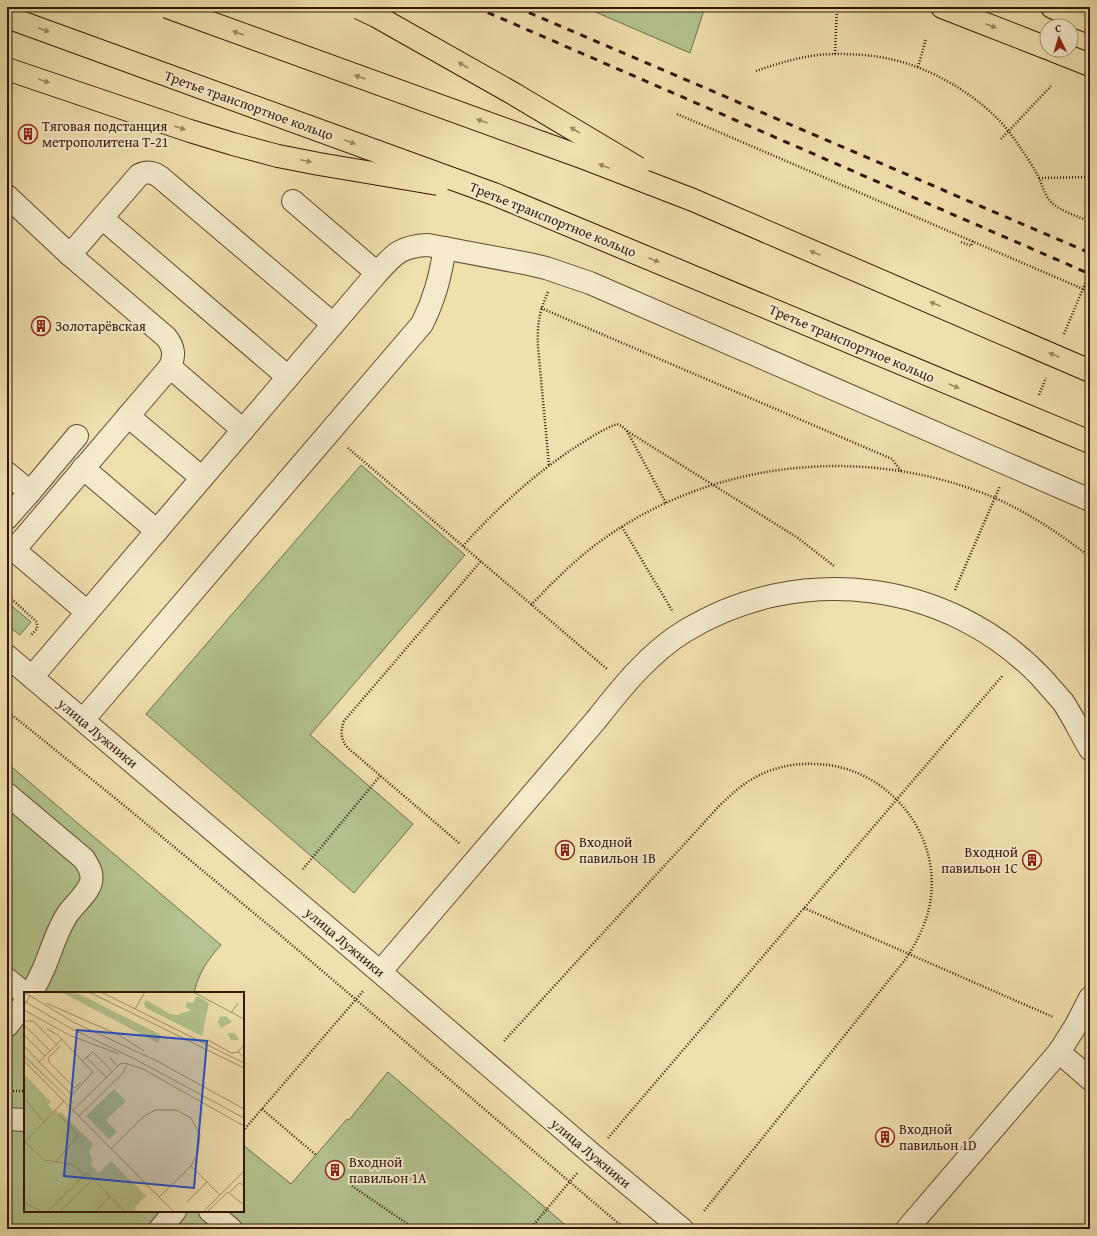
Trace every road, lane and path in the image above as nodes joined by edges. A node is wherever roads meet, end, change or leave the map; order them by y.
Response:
1 (167, 7) edge
2 (358, 7) edge
3 (837, 7) edge
4 (942, 7) edge
5 (1052, 7) edge
6 (7, 17) edge
7 (1090, 22) edge
8 (926, 39) dead end
9 (1039, 45) edge
10 (835, 54) junction
11 (1072, 58) edge
12 (1090, 65) edge
13 (918, 67) junction
14 (7, 69) edge
15 (756, 71) dead end
16 (1051, 86) dead end
17 (677, 114) dead end
18 (1008, 131) junction
19 (1001, 139) dead end
20 (1090, 177) edge
21 (1039, 178) junction
22 (494, 194) junction
23 (7, 196) edge
24 (693, 200) junction
25 (293, 202) dead end
26 (102, 218) junction
27 (1090, 222) edge
28 (973, 241) junction
29 (961, 242) dead end
30 (445, 248) junction
31 (70, 255) junction
32 (557, 272) junction
33 (377, 273) junction
34 (1090, 292) edge
35 (541, 308) junction
36 (333, 324) junction
37 (170, 367) junction
38 (1090, 370) edge
39 (288, 377) junction
40 (128, 416) junction
41 (243, 430) junction
42 (627, 431) junction
43 (329, 432) junction
44 (77, 436) dead end
45 (1090, 442) edge
46 (549, 465) junction
47 (1009, 465) junction
48 (83, 468) junction
49 (902, 471) junction
50 (7, 473) edge
51 (202, 478) junction
52 (713, 485) junction
53 (30, 492) junction
54 (995, 498) junction
55 (1090, 500) edge
56 (666, 503) junction
57 (7, 518) edge
58 (622, 527) junction
59 (157, 531) junction
60 (462, 546) junction
61 (10, 547) edge
62 (1090, 557) edge
63 (481, 562) junction
64 (861, 590) junction
65 (7, 595) edge
66 (531, 605) junction
67 (946, 611) junction
68 (87, 612) junction
69 (684, 631) junction
70 (30, 636) dead end
71 (7, 656) edge
72 (1019, 656) junction
73 (32, 677) junction
74 (625, 684) junction
75 (7, 711) edge
76 (83, 720) junction
77 (1090, 750) edge
78 (380, 776) junction
79 (7, 794) edge
80 (897, 799) junction
81 (477, 858) junction
82 (303, 869) dead end
83 (804, 908) junction
84 (909, 954) junction
85 (380, 972) junction
86 (7, 979) edge
87 (32, 992) edge
88 (24, 993) edge
89 (1090, 998) edge
90 (356, 1000) junction
91 (24, 1004) edge
92 (7, 1026) edge
93 (1075, 1027) junction
94 (504, 1041) dead end
95 (1059, 1052) junction
96 (1090, 1078) edge
97 (7, 1091) edge
98 (24, 1091) edge
99 (262, 1109) junction
100 (7, 1119) edge
101 (24, 1120) edge
102 (617, 1127) dead end
103 (244, 1131) edge
104 (316, 1155) dead end
105 (593, 1155) junction
106 (570, 1182) junction
107 (352, 1186) dead end
108 (704, 1211) dead end
109 (174, 1212) edge
110 (211, 1212) edge
111 (160, 1229) edge
112 (231, 1229) edge
113 (416, 1229) edge
114 (530, 1229) edge
115 (625, 1229) edge
116 (682, 1229) edge
117 (907, 1229) edge

24 -> 1 main road, bridge
24 -> 2 main road, bridge
3 - 10 path
4 -> 9 main road
5 - 7 main road
6 -> 22 main road, Третье транспортное кольцо, bridge
8 - 13 path
10 - 13 path
10 - 15 path
11 - 12 main road
13 - 18 path
14 -> 22 main road, bridge
16 - 18 path
17 - 28 path
18 - 19 path
18 - 21 path
20 - 21 path
21 - 27 path
22 -> 45 main road, Третье транспортное кольцо, bridge
23 - 31 street
38 -> 24 main road, bridge
25 - 33 street
26 - 31 street
26 - 36 street
26 - 39 street
28 - 29 path
28 - 34 path
30 - 32 street
30 - 33 street
30 - 43 street
31 - 37 street
32 - 35 path
32 - 47 street
33 - 36 street
35 - 46 path
35 - 49 path
36 - 39 street
37 - 40 street
37 - 41 street
39 - 41 street
40 - 48 street
40 - 51 street
41 - 51 street
42 - 46 path
42 - 52 path
42 - 56 path
43 - 60 path
43 - 76 street
44 - 53 street
46 - 60 path
47 - 54 path
47 - 55 street
48 - 59 street
48 - 61 street
49 - 52 path
49 - 54 path
50 - 53 street
51 - 59 street
52 - 56 path
52 - 64 path
53 - 57 street
54 - 62 path
54 - 67 path
56 - 58 path
58 - 66 path
58 - 69 path
59 - 68 street
60 - 63 path
61 - 68 street
63 - 66 path
63 - 78 path
64 - 67 street
64 - 69 street
65 - 70 path
66 - 74 path
67 - 72 street
68 - 73 street
69 - 74 street
71 - 73 street, улица Лужники
72 - 77 street
72 - 80 path
73 - 76 street, улица Лужники
74 - 81 street
75 - 90 path
76 - 85 street, улица Лужники
78 - 81 path
78 - 82 path
79 - 87 street
80 - 83 path
80 - 84 path
80 - 94 path
81 - 85 street
83 - 84 path
83 - 102 path
84 - 93 path
84 - 108 path
85 - 90 path
85 - 105 street, улица Лужники
86 - 88 street
89 - 93 street
90 - 99 path
90 - 106 path
91 - 92 street
93 - 95 street
95 - 96 street
95 - 117 street
97 - 98 path
99 - 103 path
99 - 104 path
100 - 101 street
105 - 106 path
105 - 116 street, улица Лужники
106 - 114 path
106 - 115 path
107 - 113 path
109 - 111 street
110 - 112 street

